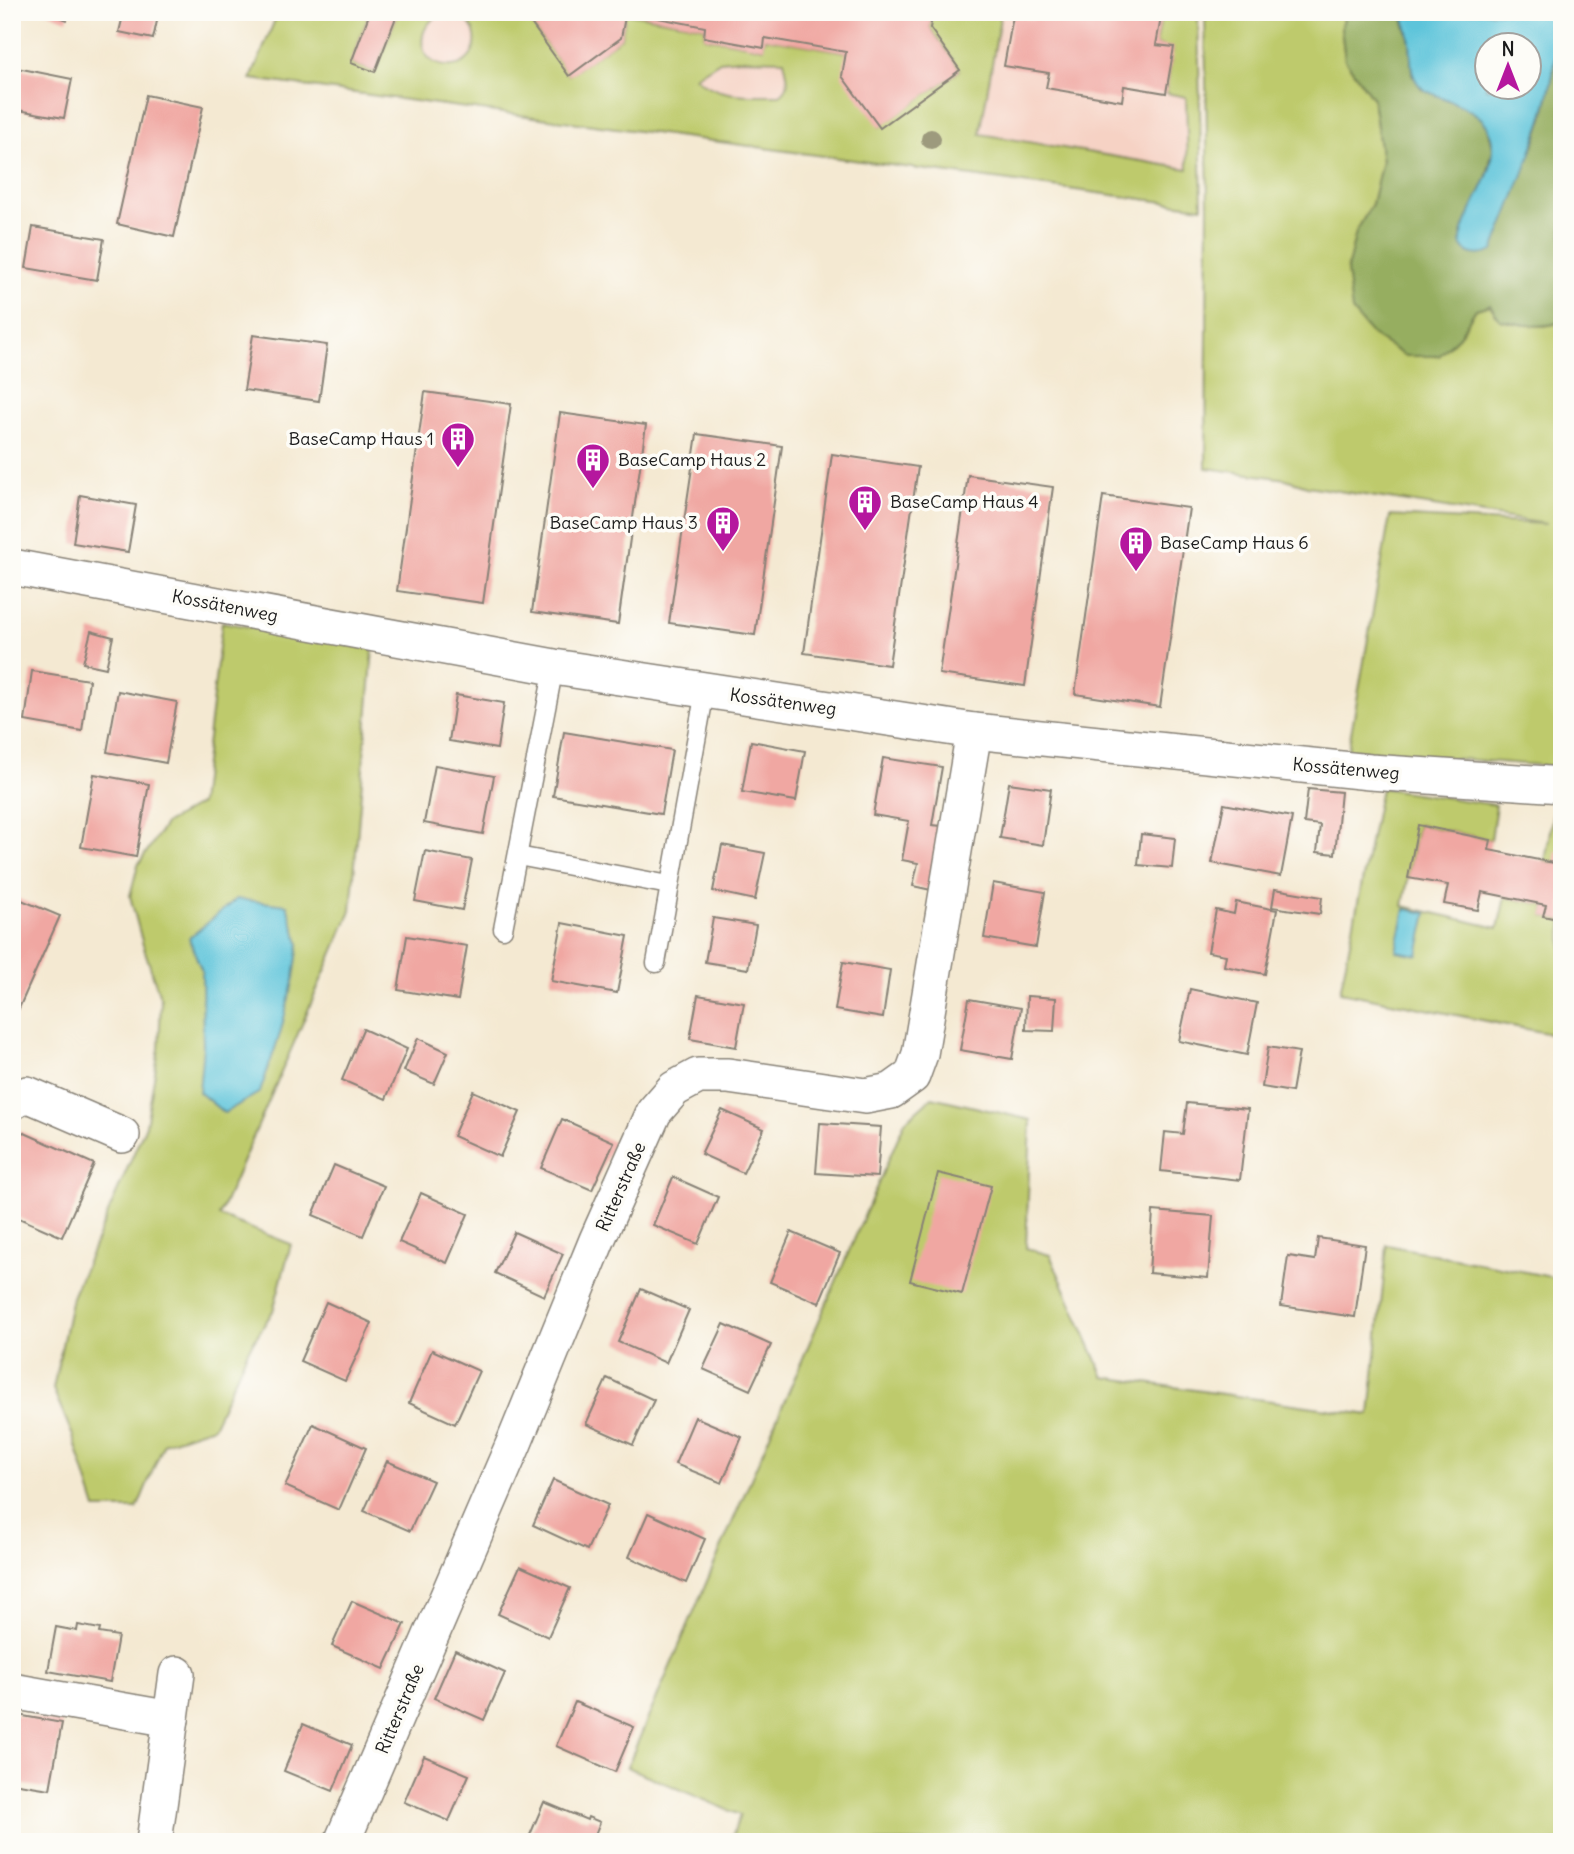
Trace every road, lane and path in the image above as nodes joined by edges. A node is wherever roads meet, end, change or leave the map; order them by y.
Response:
1 (12, 567) edge
2 (554, 667) junction
3 (705, 691) junction
4 (974, 731) junction
5 (1562, 785) edge
6 (518, 856) junction
7 (669, 885) junction
8 (503, 929) dead end
9 (656, 963) dead end
10 (12, 1101) edge
11 (122, 1135) dead end
12 (177, 1674) dead end
13 (12, 1691) edge
14 (171, 1719) junction
15 (153, 1842) edge
16 (342, 1842) edge

1 - 2 street, Kossätenweg
2 - 3 street, Kossätenweg
2 - 6 lane
3 - 4 street, Kossätenweg
3 - 7 lane
4 - 5 street, Kossätenweg
4 - 16 street, Ritterstraße
6 - 7 lane
6 - 8 lane
7 - 9 lane
10 - 11 street
12 - 14 street
13 - 14 street
14 - 15 street

